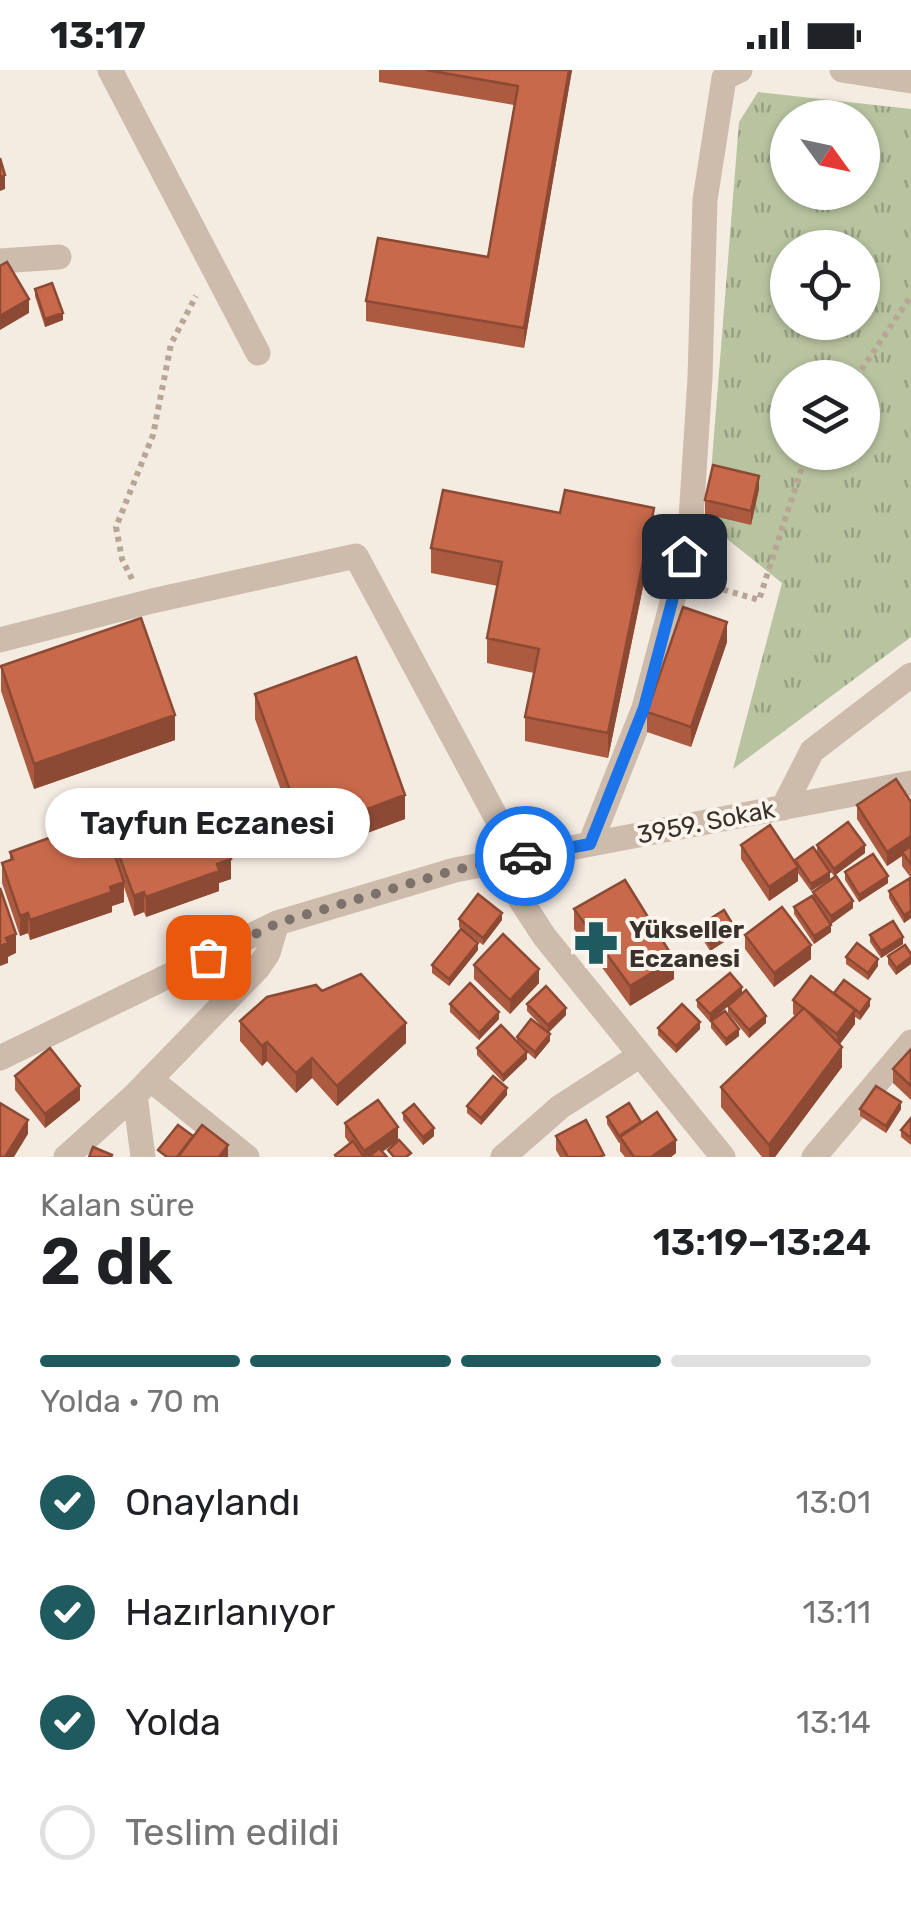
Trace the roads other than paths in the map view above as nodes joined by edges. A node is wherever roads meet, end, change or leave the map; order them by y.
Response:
1 (110, 70) edge
2 (740, 70) edge
3 (842, 70) edge
4 (911, 81) edge
5 (60, 257) dead end
6 (0, 262) edge
7 (258, 353) dead end
8 (0, 640) edge
9 (911, 675) edge
10 (911, 783) edge
11 (783, 808) junction
12 (590, 844) junction
13 (507, 860) junction
14 (278, 923) junction
15 (911, 1042) edge
16 (638, 1056) junction
17 (0, 1058) edge
18 (143, 1087) junction
19 (66, 1157) edge
20 (143, 1157) edge
21 (247, 1157) edge
22 (503, 1157) edge
23 (723, 1157) edge
24 (814, 1157) edge

1 - 7 street
2 - 12 street
3 - 4 street
5 - 6 street
8 - 13 street
9 - 11 street
10 - 11 street, 3959. Sokak
11 - 12 street, 3959. Sokak
12 - 13 street, 3959. Sokak
13 - 14 street, 3959. Sokak
13 - 16 street
14 - 17 street, 3959. Sokak
14 - 18 street
15 - 24 street
16 - 22 street
16 - 23 street
18 - 19 street
18 - 20 street
18 - 21 street

